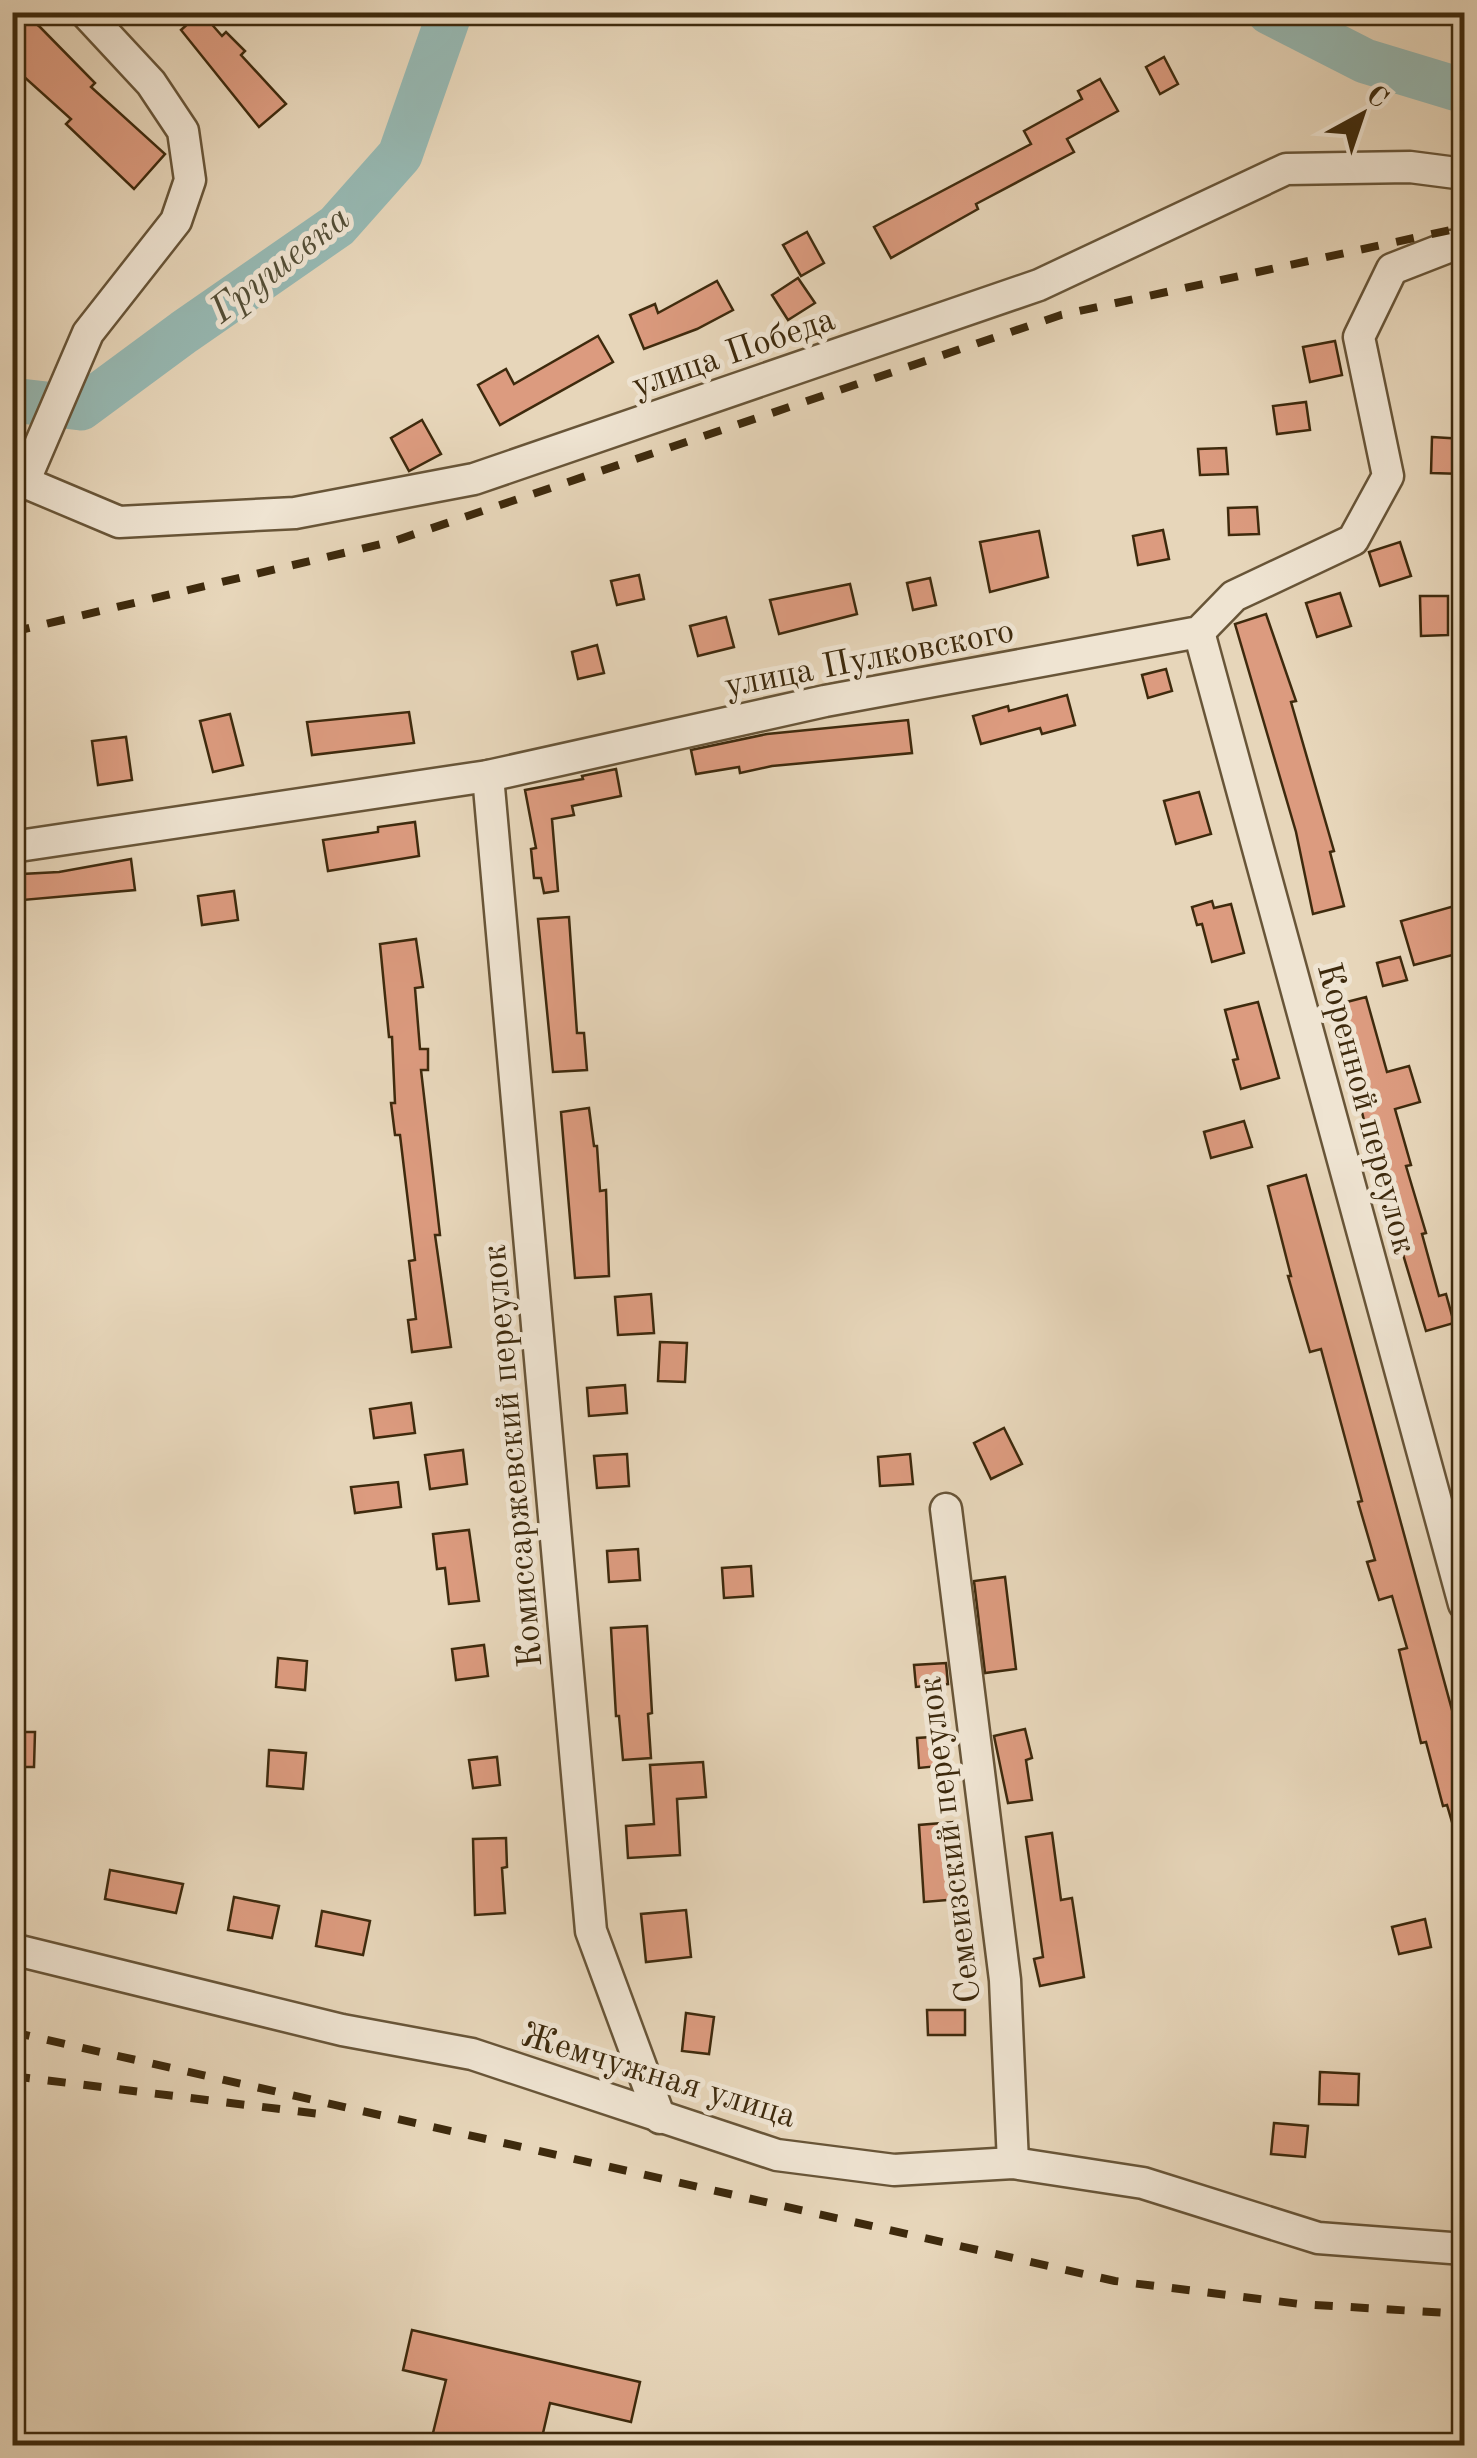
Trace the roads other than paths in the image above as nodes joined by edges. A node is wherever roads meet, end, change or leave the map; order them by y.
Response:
1 (85, 12) edge
2 (1464, 174) edge
3 (1464, 245) edge
4 (18, 486) edge
5 (1199, 632) junction
6 (488, 776) junction
7 (12, 847) edge
8 (946, 1509) dead end
9 (1464, 1604) edge
10 (12, 1950) edge
11 (660, 2118) junction
12 (1013, 2163) junction
13 (1464, 2249) edge

1 - 4 street
2 - 4 street, улица Победа
3 - 5 street
5 - 6 street, улица Пулковского
5 - 9 street, Коренной переулок
6 - 7 street, улица Пулковского
6 - 11 street, Комиссаржевский переулок
8 - 12 street, Семеизский переулок
10 - 11 street, Жемчужная улица
11 - 12 street, Жемчужная улица
12 - 13 street, Жемчужная улица

